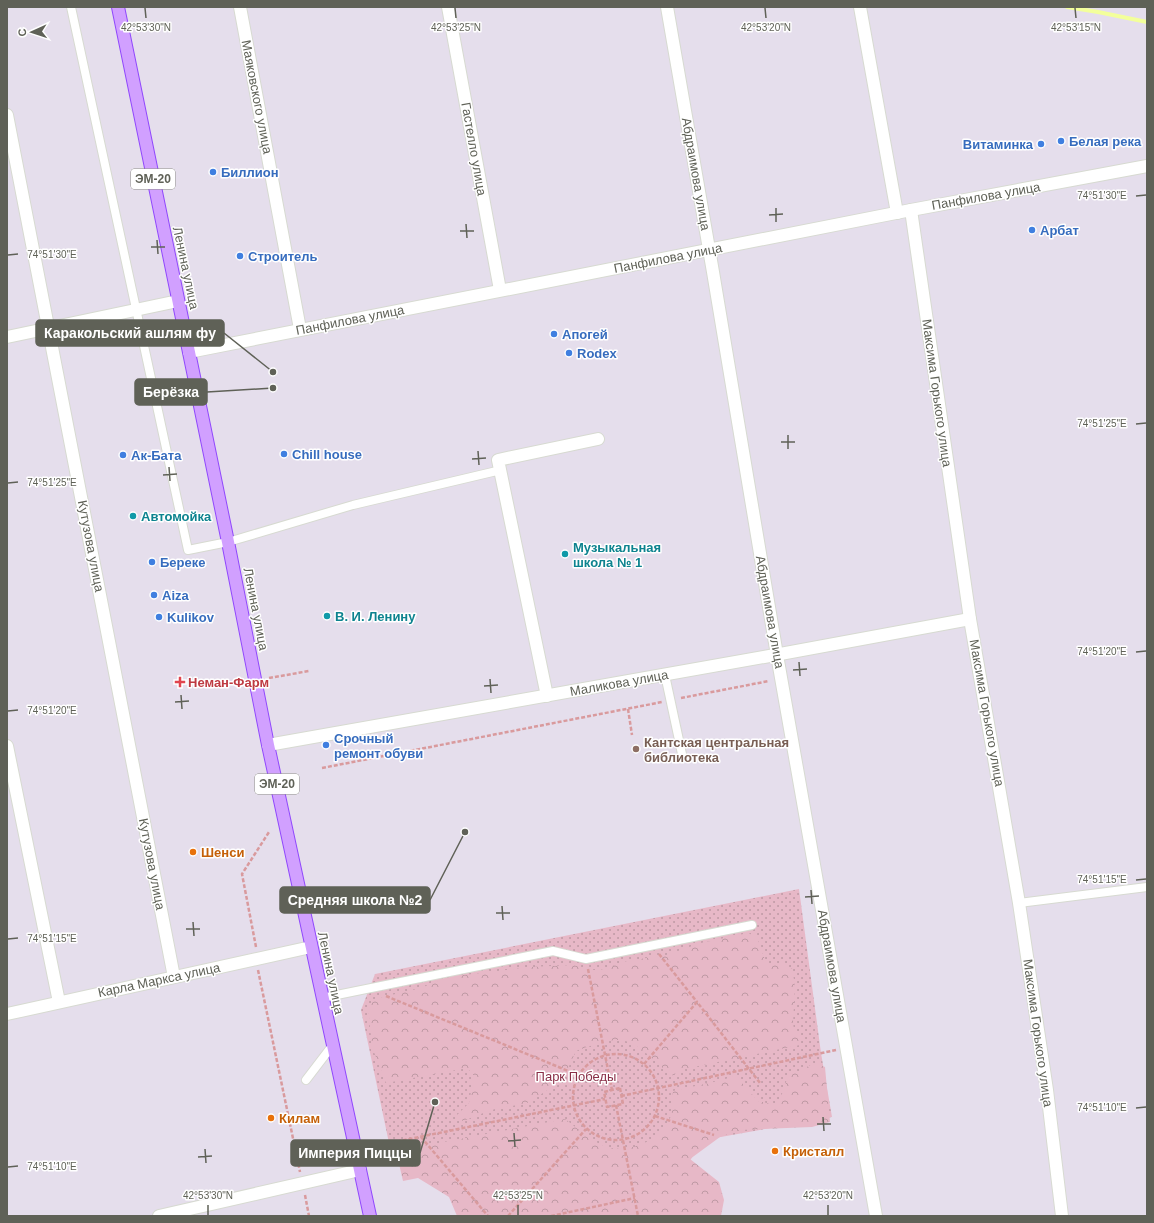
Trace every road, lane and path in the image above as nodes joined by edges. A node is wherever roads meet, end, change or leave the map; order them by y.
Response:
1 (71, 7) edge
2 (118, 7) edge
3 (240, 7) edge
4 (448, 7) edge
5 (667, 7) edge
6 (860, 7) edge
7 (7, 115) edge
8 (1147, 166) edge
9 (911, 210) junction
10 (897, 212) junction
11 (709, 249) junction
12 (500, 290) junction
13 (178, 301) junction
14 (136, 310) junction
15 (49, 328) junction
16 (300, 329) junction
17 (7, 337) edge
18 (189, 352) junction
19 (598, 439) dead end
20 (501, 470) junction
21 (228, 542) junction
22 (970, 619) junction
23 (777, 655) junction
24 (309, 671) dead end
25 (665, 675) junction
26 (269, 678) dead end
27 (768, 681) dead end
28 (547, 696) junction
29 (670, 700) junction
30 (628, 709) junction
31 (632, 735) dead end
32 (268, 745) junction
33 (7, 746) edge
34 (682, 754) dead end
35 (322, 768) dead end
36 (269, 832) dead end
37 (1147, 887) edge
38 (1019, 904) junction
39 (752, 925) dead end
40 (652, 945) junction
41 (312, 947) junction
42 (256, 959) junction
43 (586, 959) junction
44 (174, 977) junction
45 (369, 988) junction
46 (322, 998) junction
47 (60, 1002) junction
48 (697, 1002) junction
49 (7, 1014) edge
50 (332, 1046) junction
51 (846, 1048) junction
52 (605, 1054) junction
53 (644, 1064) junction
54 (748, 1068) junction
55 (578, 1075) junction
56 (306, 1080) dead end
57 (760, 1083) dead end
58 (658, 1088) junction
59 (612, 1090) junction
60 (622, 1096) junction
61 (605, 1099) junction
62 (573, 1105) junction
63 (616, 1105) junction
64 (655, 1116) junction
65 (586, 1129) junction
66 (714, 1135) dead end
67 (420, 1137) junction
68 (623, 1140) junction
69 (385, 1144) dead end
70 (360, 1170) junction
71 (302, 1183) junction
72 (635, 1198) junction
73 (159, 1216) edge
74 (309, 1216) edge
75 (370, 1216) edge
76 (488, 1216) edge
77 (508, 1216) edge
78 (551, 1216) edge
79 (638, 1216) edge
80 (876, 1216) edge
81 (1062, 1216) edge

1 - 14 lane
2 - 13 main road, Ленина улица / ЭМ-20
3 - 16 street, Маяковского улица
4 - 12 street, Гастелло улица
5 - 11 street, Абдраимова улица
6 - 10 street
7 - 15 street, Кутузова улица
8 - 9 street, Панфилова улица
9 - 10 street, Панфилова улица
9 - 22 street, Максима Горького улица
10 - 11 street, Панфилова улица
11 - 12 street, Панфилова улица
11 - 23 street, Абдраимова улица
12 - 16 street, Панфилова улица
13 - 14 street
13 - 18 main road, Ленина улица / ЭМ-20
14 - 15 street
14 - 21 lane
15 - 17 street
15 - 44 street, Кутузова улица
16 - 18 street, Панфилова улица
18 - 21 main road, Ленина улица / ЭМ-20
19 - 20 street
20 - 21 lane
20 - 28 street
21 - 32 main road, Ленина улица / ЭМ-20
22 - 23 street, Маликова улица
22 - 38 street, Максима Горького улица
23 - 25 street, Маликова улица
23 - 51 street, Абдраимова улица
24 - 26 path
25 - 28 street, Маликова улица
25 - 29 lane
27 - 29 path
28 - 32 street, Маликова улица
29 - 30 path
29 - 34 lane
30 - 31 path
30 - 35 path
32 - 41 main road, Ленина улица / ЭМ-20
33 - 47 street
36 - 42 path
37 - 38 lane
38 - 81 street, Максима Горького улица
39 - 40 lane
40 - 43 lane
40 - 48 path
41 - 42 street, Карла Маркса улица
41 - 46 main road, Ленина улица / ЭМ-20
42 - 44 street, Карла Маркса улица
42 - 71 path
43 - 45 lane
43 - 52 path
44 - 47 street, Карла Маркса улица
45 - 46 lane
45 - 55 path
46 - 50 main road, Ленина улица / ЭМ-20
47 - 49 street, Карла Маркса улица
48 - 53 path
48 - 54 path
50 - 56 lane
50 - 70 main road, Ленина улица / ЭМ-20
51 - 54 path
51 - 80 street, Абдраимова улица
52 - 53 path
52 - 55 path
52 - 59 path
53 - 58 path
54 - 57 path
54 - 58 path
55 - 62 path
58 - 60 path
58 - 64 path
59 - 60 path
59 - 61 path
60 - 63 path
61 - 62 path
61 - 63 path
62 - 65 path
62 - 67 path
63 - 68 path
64 - 66 path
64 - 68 path
65 - 68 path
65 - 77 path
67 - 69 path
67 - 76 path
68 - 72 path
70 - 71 street
70 - 75 main road, Ленина улица / ЭМ-20
71 - 73 street
71 - 74 path
72 - 78 path
72 - 79 path

